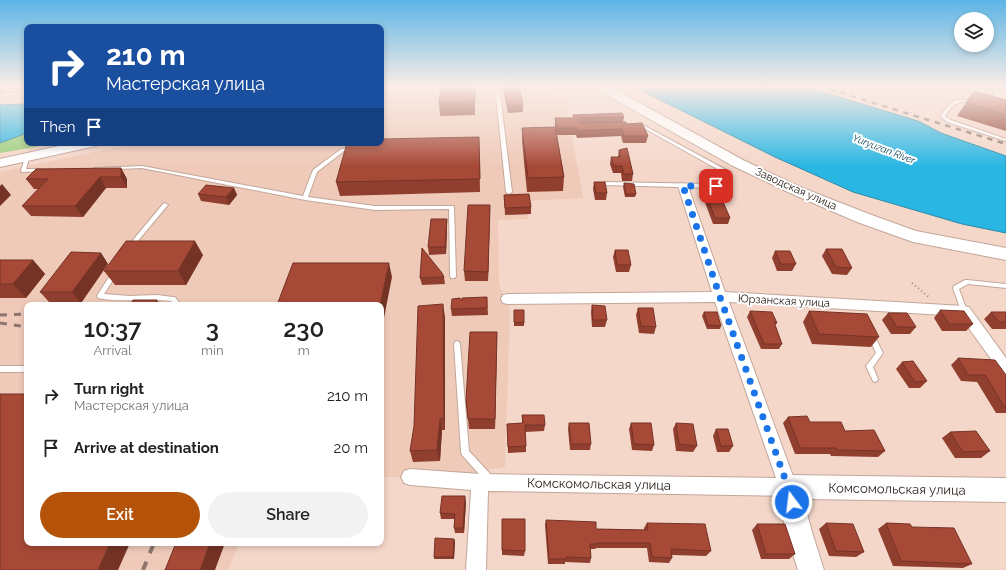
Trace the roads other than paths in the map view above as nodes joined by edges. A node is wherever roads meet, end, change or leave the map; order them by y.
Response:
1 (500, 113) edge
2 (648, 113) edge
3 (945, 113) edge
4 (628, 127) edge
5 (1006, 140) edge
6 (78, 146) edge
7 (362, 146) edge
8 (27, 158) junction
9 (0, 163) edge
10 (86, 169) edge
11 (47, 170) edge
12 (605, 184) edge
13 (683, 186) junction
14 (509, 192) dead end
15 (305, 198) junction
16 (165, 205) dead end
17 (126, 254) edge
18 (1006, 254) edge
19 (118, 266) edge
20 (453, 276) dead end
21 (1006, 286) edge
22 (720, 297) junction
23 (508, 298) dead end
24 (176, 302) edge
25 (964, 311) junction
26 (866, 325) edge
27 (457, 344) dead end
28 (0, 369) edge
29 (24, 369) edge
30 (1006, 369) edge
31 (875, 379) dead end
32 (410, 477) dead end
33 (486, 482) junction
34 (788, 487) junction
35 (1006, 490) edge
36 (476, 570) edge
37 (811, 570) edge

1 - 14 lane
2 - 18 street, Заводская улица
3 - 5 lane
4 - 13 lane
6 - 8 street
7 - 15 lane
8 - 9 street
8 - 11 lane
10 - 15 lane
12 - 13 lane
13 - 22 street
15 - 20 lane
16 - 17 lane
19 - 24 lane
21 - 25 lane
22 - 23 street, Юрзанская улица
22 - 25 street, Юрзанская улица
22 - 34 street
25 - 30 street
26 - 31 lane
27 - 33 lane
28 - 29 lane
32 - 33 street, Комскомольская улица
33 - 34 street, Комскомольская улица
33 - 36 street
34 - 35 street, Комсомольская улица
34 - 37 street

